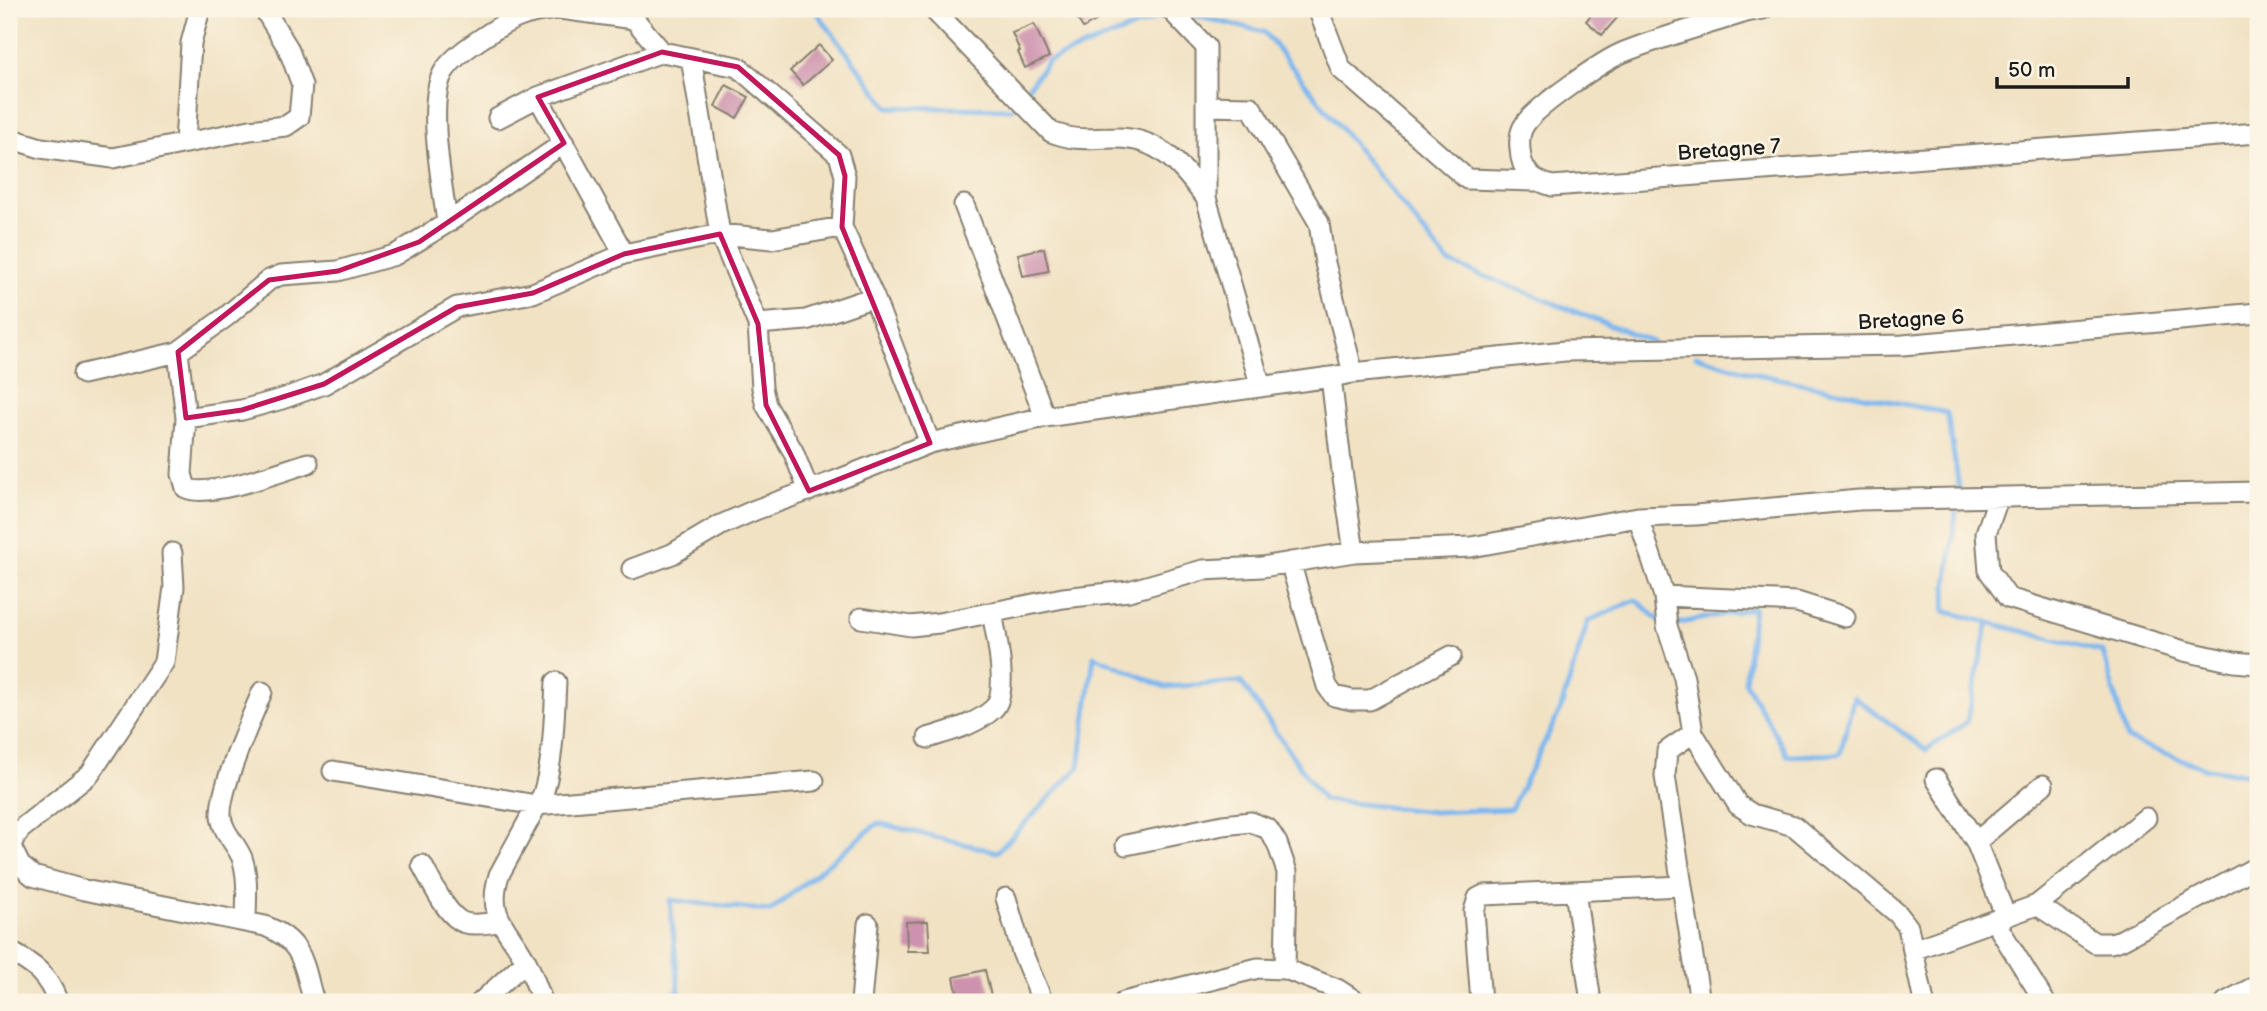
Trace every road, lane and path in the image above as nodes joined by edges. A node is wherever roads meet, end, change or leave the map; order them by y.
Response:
1 (200, 9) edge
2 (264, 9) edge
3 (559, 9) edge
4 (933, 9) edge
5 (1170, 9) edge
6 (1318, 9) edge
7 (1763, 9) edge
8 (633, 14) edge
9 (662, 52) junction
10 (691, 58) junction
11 (538, 97) junction
12 (1206, 106) junction
13 (498, 118) dead end
14 (2258, 133) edge
15 (9, 138) edge
16 (185, 143) junction
17 (564, 143) junction
18 (1535, 180) junction
19 (1206, 198) junction
20 (964, 205) dead end
21 (447, 223) junction
22 (842, 227) junction
23 (720, 234) junction
24 (624, 254) junction
25 (874, 297) junction
26 (2258, 313) edge
27 (758, 324) junction
28 (178, 352) junction
29 (1353, 373) junction
30 (83, 374) dead end
31 (1331, 377) junction
32 (1261, 387) junction
33 (1045, 417) junction
34 (186, 418) junction
35 (930, 443) junction
36 (308, 463) dead end
37 (809, 491) junction
38 (2258, 492) edge
39 (1998, 499) junction
40 (1638, 517) junction
41 (1354, 552) junction
42 (172, 554) dead end
43 (1290, 562) junction
44 (632, 569) dead end
45 (1664, 596) junction
46 (992, 613) junction
47 (1845, 617) dead end
48 (861, 618) dead end
49 (1451, 656) dead end
50 (2258, 664) edge
51 (556, 682) dead end
52 (262, 692) dead end
53 (1693, 733) junction
54 (928, 738) dead end
55 (333, 771) dead end
56 (1936, 779) dead end
57 (814, 781) dead end
58 (2043, 785) dead end
59 (536, 805) junction
60 (2146, 818) dead end
61 (1976, 842) junction
62 (1126, 845) dead end
63 (422, 865) dead end
64 (2258, 866) edge
65 (1682, 886) junction
66 (1575, 891) junction
67 (1006, 898) dead end
68 (2037, 905) junction
69 (2001, 920) junction
70 (246, 922) junction
71 (499, 922) junction
72 (868, 924) dead end
73 (1913, 950) junction
74 (9, 951) edge
75 (526, 961) junction
76 (1285, 969) junction
77 (2258, 985) edge
78 (58, 1002) edge
79 (314, 1002) edge
80 (481, 1002) edge
81 (543, 1002) edge
82 (861, 1002) edge
83 (1043, 1002) edge
84 (1124, 1002) edge
85 (1357, 1002) edge
86 (1481, 1002) edge
87 (1591, 1002) edge
88 (1700, 1002) edge
89 (1924, 1002) edge
90 (2045, 1002) edge
91 (2226, 1002) edge

1 - 16 street
2 - 16 street
3 - 8 street
3 - 21 street
4 - 19 street
5 - 12 street
6 - 18 street, Bretagne 7
7 - 18 street
8 - 9 street
9 - 10 street
9 - 11 street
10 - 22 street
10 - 23 street
11 - 13 street
11 - 17 street
12 - 19 street
12 - 29 street
14 - 18 street, Bretagne 7
15 - 16 street
17 - 21 street
17 - 24 street
19 - 32 street
20 - 33 street
21 - 28 street
22 - 23 street
22 - 25 street
23 - 24 street
23 - 27 street
24 - 34 street
25 - 27 street
25 - 35 street
26 - 29 street, Bretagne 6
27 - 37 street
28 - 30 street
28 - 34 street
29 - 31 street, Bretagne 6
31 - 32 street, Bretagne 6
31 - 41 street
32 - 33 street, Bretagne 6
33 - 35 street, Bretagne 6
34 - 36 street
35 - 37 street, Bretagne 6
37 - 44 street, Bretagne 6
38 - 39 street
39 - 40 street
39 - 50 street
40 - 41 street
40 - 45 street
41 - 43 street
42 - 70 street
43 - 46 street
43 - 49 street
45 - 47 street
45 - 53 street
46 - 48 street
46 - 54 street
51 - 59 street
52 - 70 street
53 - 65 street
53 - 73 street
55 - 59 street
56 - 61 street
57 - 59 street
58 - 61 street
59 - 71 street
60 - 68 street
61 - 69 street
62 - 76 street
63 - 71 street
64 - 68 street
65 - 66 street
65 - 88 street
66 - 86 street
66 - 87 street
67 - 83 street
68 - 69 street
69 - 73 street
69 - 90 street
70 - 79 street
71 - 75 street
72 - 82 street
73 - 89 street
74 - 78 street
75 - 80 street
75 - 81 street
76 - 84 street
76 - 85 street
77 - 91 street

